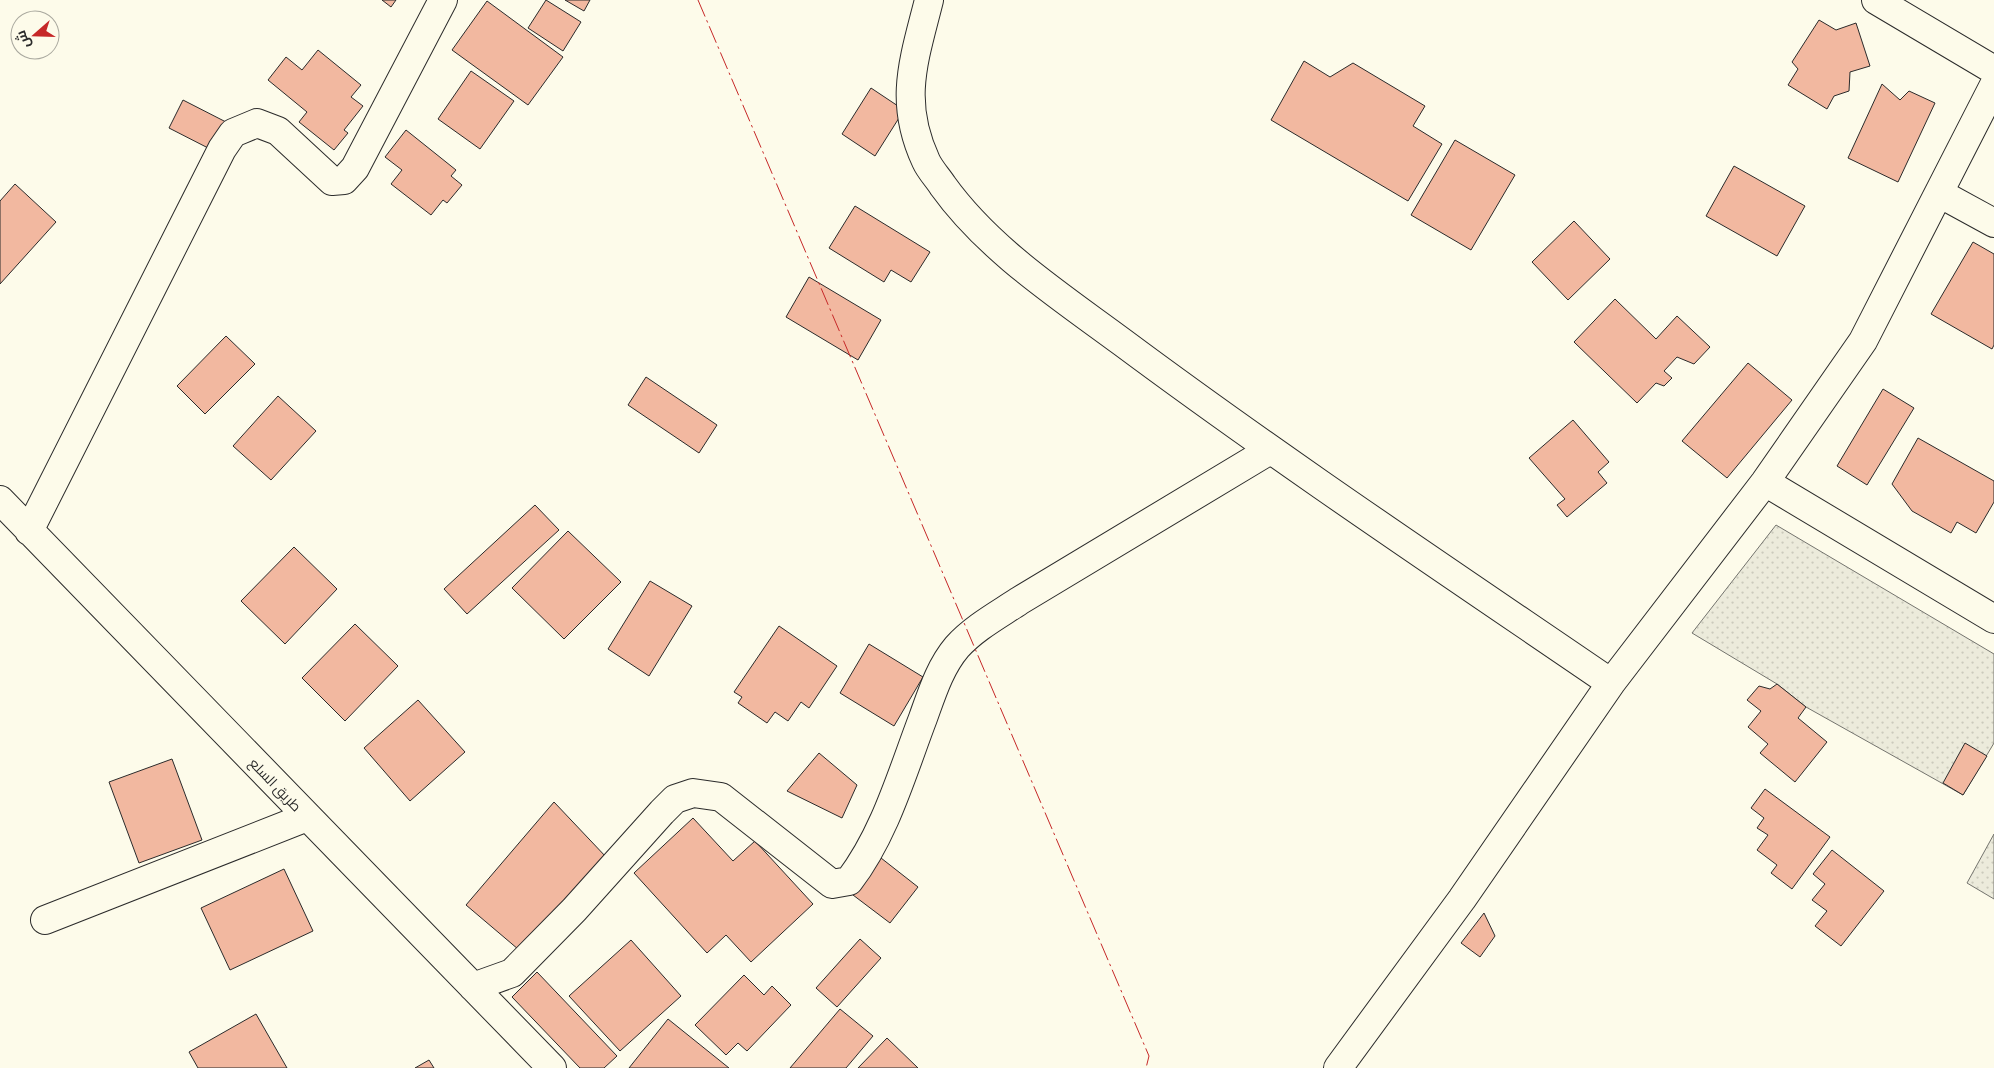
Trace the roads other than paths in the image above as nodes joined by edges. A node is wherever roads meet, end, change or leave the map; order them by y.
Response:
1 (443, 0) edge
2 (929, 0) edge
3 (1876, 0) edge
4 (1994, 70) edge
5 (1994, 85) edge
6 (1939, 193) junction
7 (1994, 223) edge
8 (1270, 450) junction
9 (1765, 482) junction
10 (0, 500) edge
11 (29, 530) junction
12 (1994, 619) edge
13 (1611, 683) junction
14 (307, 817) junction
15 (46, 920) dead end
16 (472, 987) junction
17 (552, 1068) edge
18 (1338, 1068) edge

1 - 11 street
2 - 8 street
3 - 4 street
5 - 6 street
6 - 7 street
6 - 9 street
8 - 13 street
8 - 16 street
9 - 12 street
9 - 13 street
10 - 11 street, طريق السلع
11 - 14 street, طريق السلع
13 - 18 street
14 - 15 street
14 - 16 street, طريق السلع
16 - 17 street, طريق السلع

